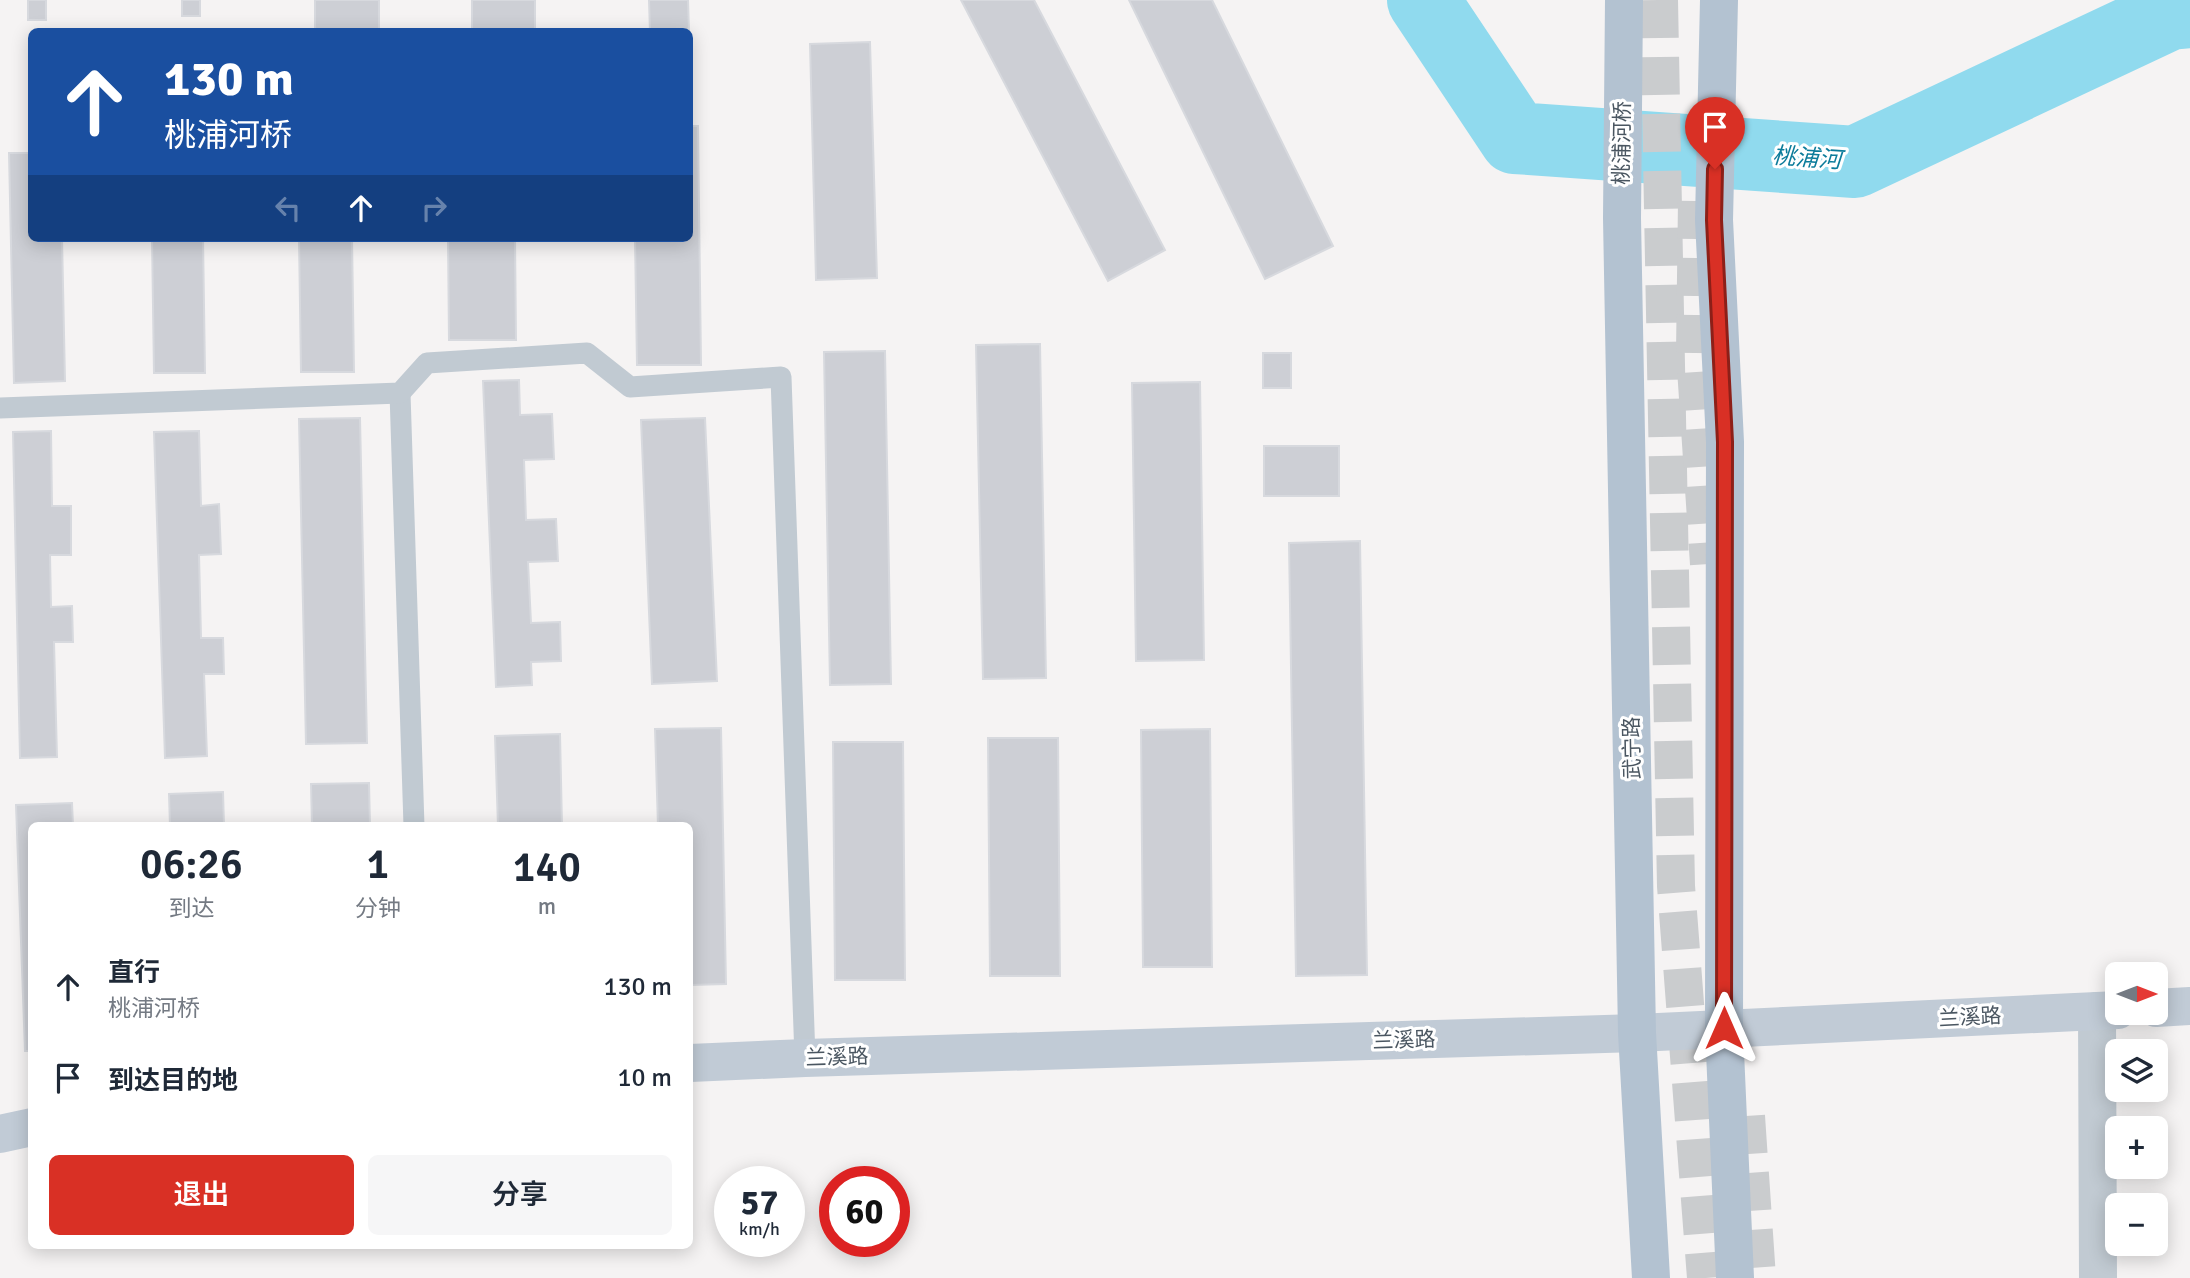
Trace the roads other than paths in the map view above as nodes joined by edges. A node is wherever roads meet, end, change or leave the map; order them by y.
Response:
1 (1624, 0) edge
2 (1718, 0) edge
3 (1622, 218) joint
4 (400, 393) junction
5 (0, 408) edge
6 (414, 822) edge
7 (2190, 1006) edge
8 (2168, 1007) edge
9 (2105, 1011) edge
10 (2106, 1026) edge
11 (1724, 1028) junction
12 (1637, 1033) junction
13 (805, 1058) junction
14 (693, 1063) edge
15 (28, 1128) edge
16 (0, 1134) edge
17 (1651, 1278) edge
18 (1735, 1278) edge
19 (2098, 1278) edge

1 - 3 main road, 桃浦河桥
2 - 11 main road
3 - 12 main road, 武宁路
4 - 5 lane
4 - 6 lane
4 - 13 lane
7 - 8 street
9 - 11 street, 兰溪路
10 - 19 street
11 - 12 street, 兰溪路
11 - 18 main road
12 - 13 street, 兰溪路
12 - 17 main road, 武宁路
13 - 14 street, 兰溪路
15 - 16 street

